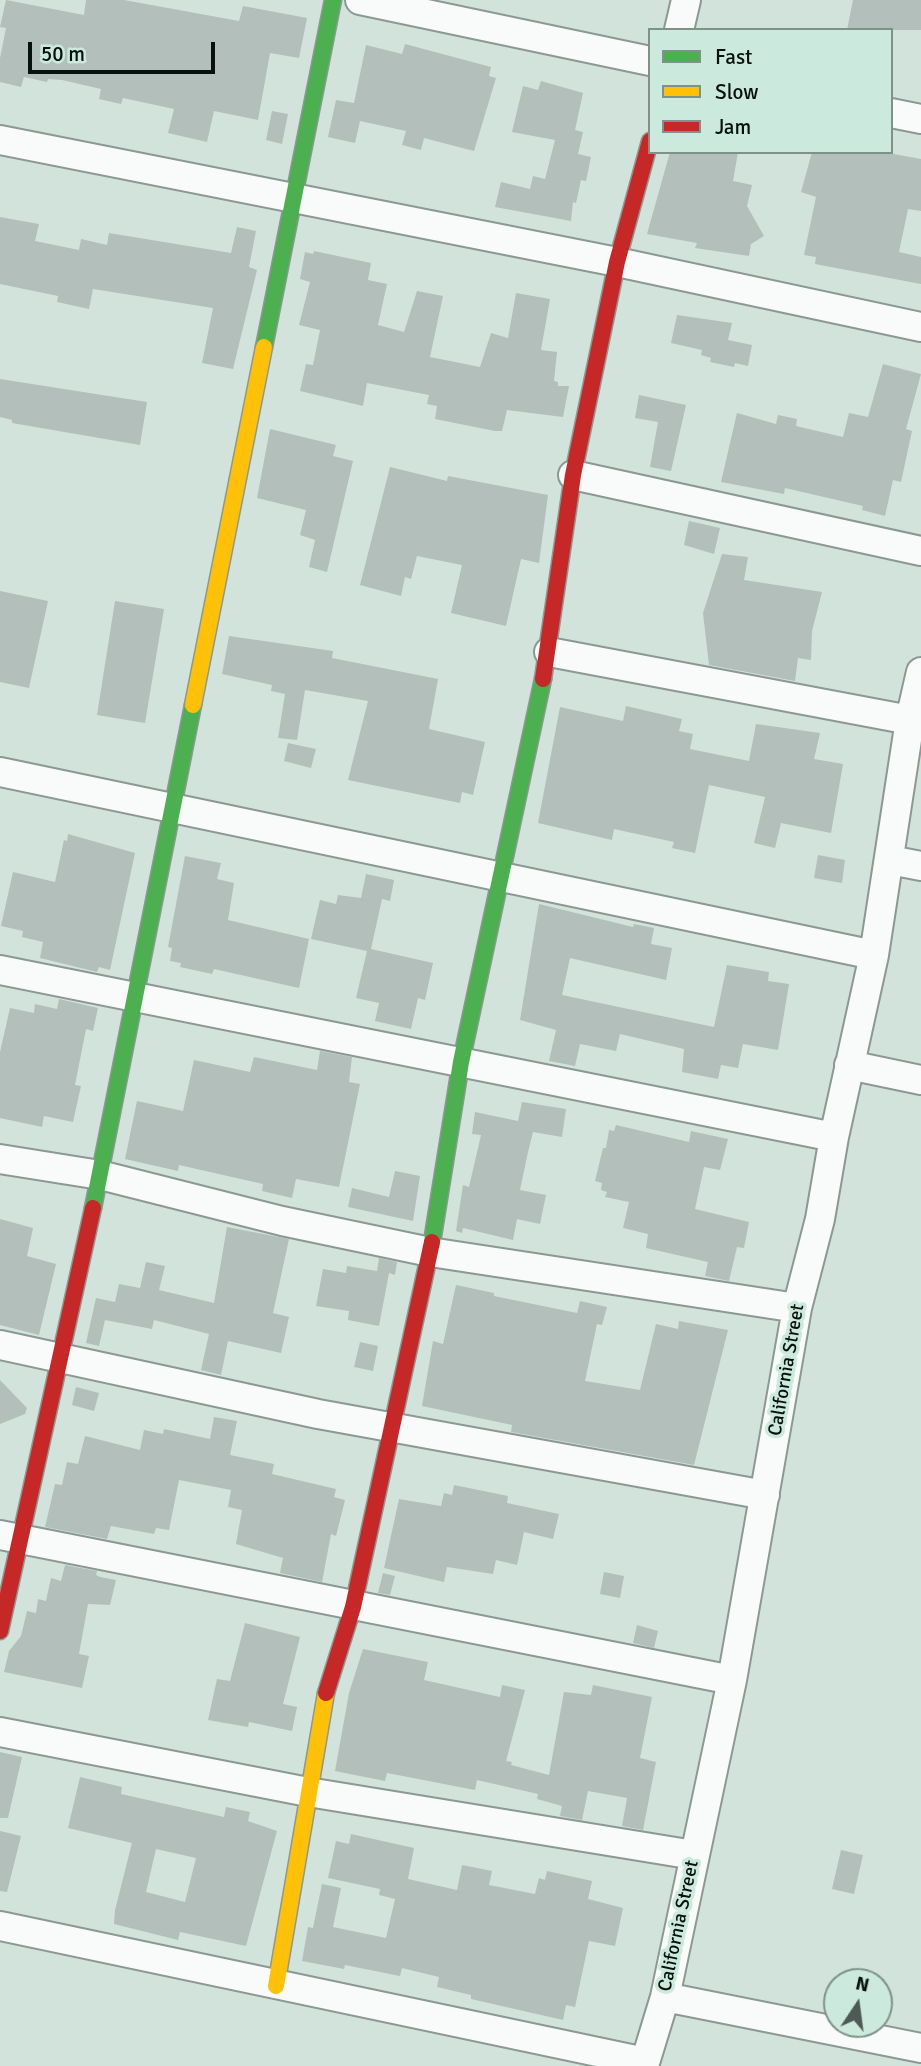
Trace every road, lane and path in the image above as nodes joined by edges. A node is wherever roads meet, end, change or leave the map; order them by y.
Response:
1 (333, 0) edge
2 (360, 0) edge
3 (686, 0) edge
4 (679, 28) edge
5 (648, 61) edge
6 (893, 113) edge
7 (921, 119) edge
8 (0, 140) edge
9 (648, 148) edge
10 (617, 262) junction
11 (921, 327) edge
12 (573, 475) junction
13 (921, 551) edge
14 (548, 652) junction
15 (921, 672) edge
16 (910, 720) junction
17 (0, 772) edge
18 (172, 808) junction
19 (890, 860) junction
20 (921, 866) edge
21 (499, 877) junction
22 (874, 956) junction
23 (0, 970) edge
24 (135, 997) junction
25 (461, 1062) junction
26 (849, 1065) junction
27 (921, 1080) edge
28 (834, 1137) junction
29 (0, 1159) edge
30 (100, 1175) junction
31 (430, 1252) junction
32 (797, 1308) junction
33 (0, 1346) edge
34 (60, 1358) junction
35 (390, 1425) junction
36 (765, 1495) junction
37 (9, 1537) edge
38 (353, 1607) junction
39 (0, 1632) edge
40 (732, 1680) junction
41 (0, 1732) edge
42 (308, 1792) junction
43 (694, 1855) junction
44 (0, 1926) edge
45 (276, 1986) junction
46 (665, 1997) junction
47 (921, 2048) edge
48 (644, 2064) edge

1 - 18 street
2 - 5 street
3 - 4 street
6 - 7 street
8 - 10 street
9 - 10 street
10 - 11 street
10 - 12 street
12 - 13 street
12 - 14 street
14 - 16 street
14 - 21 street
15 - 16 street, California Street
16 - 19 street, California Street
17 - 18 street
18 - 21 street
18 - 24 street
19 - 20 street
19 - 22 street, California Street
21 - 22 street
21 - 25 street
22 - 26 street, California Street
23 - 24 street
24 - 25 street
24 - 30 street
25 - 28 street
25 - 31 street
26 - 27 street
26 - 28 street, California Street
28 - 32 street, California Street
29 - 30 street
30 - 31 street
30 - 34 street
31 - 32 street
31 - 35 street
32 - 36 street, California Street
33 - 34 street
34 - 35 street
34 - 37 street
35 - 36 street
35 - 38 street
36 - 40 street, California Street
37 - 38 street
37 - 39 street
38 - 40 street
38 - 42 street
40 - 43 street, California Street
41 - 42 street
42 - 43 street
42 - 45 street
43 - 46 street, California Street
44 - 45 street
45 - 48 street
46 - 47 street
46 - 48 street, California Street

